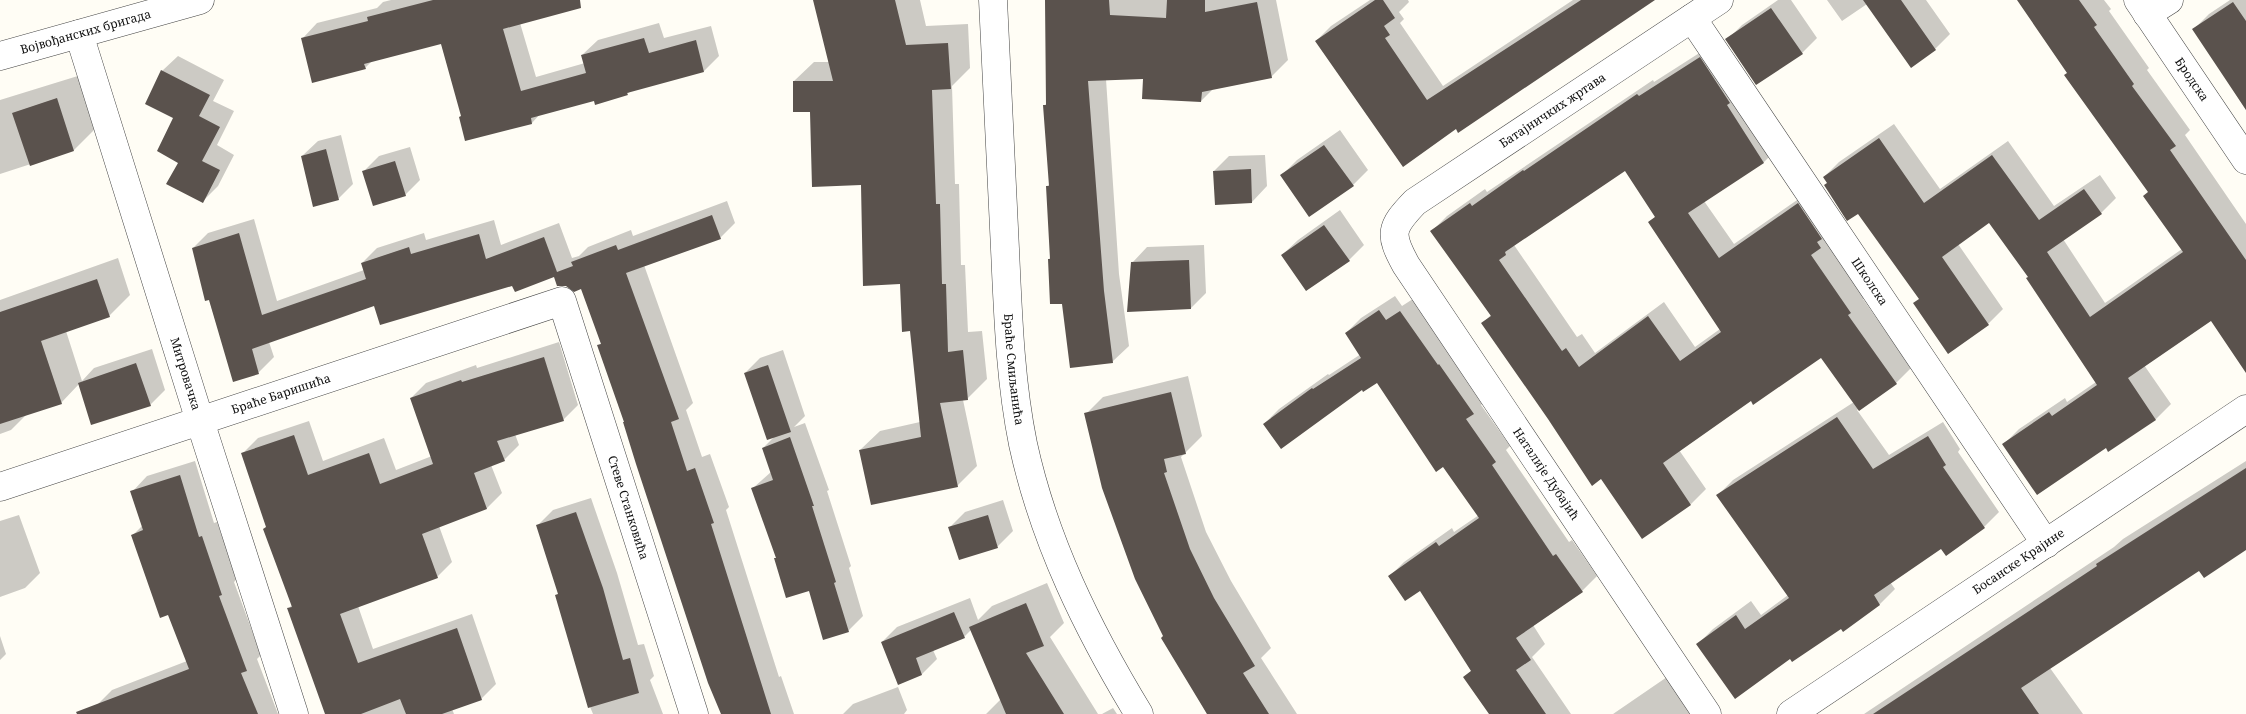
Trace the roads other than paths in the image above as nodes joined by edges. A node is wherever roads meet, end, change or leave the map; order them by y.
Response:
1 (200, 0) edge
2 (993, 0) edge
3 (1718, 0) edge
4 (2151, 5) edge
5 (1692, 18) junction
6 (79, 34) junction
7 (0, 56) edge
8 (2246, 160) edge
9 (1393, 230) joint
10 (562, 301) joint
11 (2246, 409) edge
12 (200, 421) junction
13 (0, 487) edge
14 (2046, 544) junction
15 (294, 714) edge
16 (694, 714) edge
17 (1139, 714) edge
18 (1707, 714) edge
19 (1791, 714) edge

1 - 6 street, Војвођанских бригада
2 - 17 street, Браће Смиљанића
3 - 5 street, Батајничких жртава
4 - 8 street, Бродска
5 - 9 street, Батајничких жртава
5 - 14 street, Школска
6 - 7 street, Војвођанских бригада
6 - 12 street, Митровачка
9 - 18 street, Наталије Дубајић
10 - 12 street, Браће Баришића
10 - 16 street, Стеве Станковића
11 - 14 street, Босанске Крајине
12 - 13 street, Браће Баришића
12 - 15 street, Митровачка
14 - 19 street, Босанске Крајине

